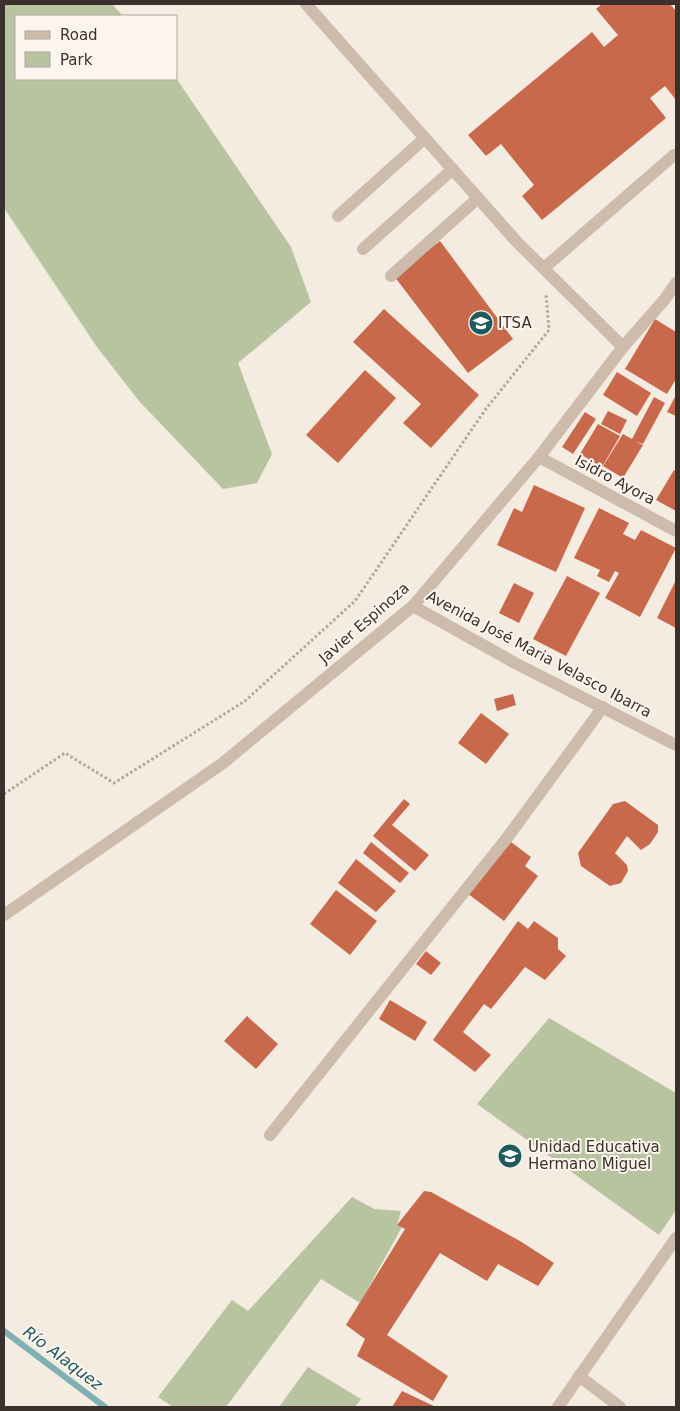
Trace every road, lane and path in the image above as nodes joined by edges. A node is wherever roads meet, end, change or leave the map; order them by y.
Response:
1 (306, 4) edge
2 (425, 138) junction
3 (674, 156) dead end
4 (453, 169) junction
5 (478, 198) junction
6 (338, 216) dead end
7 (362, 249) dead end
8 (544, 268) junction
9 (391, 276) dead end
10 (676, 283) edge
11 (671, 302) edge
12 (623, 347) junction
13 (539, 457) junction
14 (676, 531) edge
15 (412, 606) junction
16 (602, 707) junction
17 (676, 745) edge
18 (4, 794) edge
19 (4, 915) edge
20 (270, 1135) dead end
21 (676, 1238) edge
22 (579, 1376) junction
23 (558, 1407) edge
24 (620, 1407) edge

1 - 2 street
2 - 4 street
2 - 6 street
3 - 8 street
4 - 5 street
4 - 7 street
5 - 8 street
5 - 9 street
8 - 12 street
8 - 18 path
10 - 11 street, Javier Espinoza
11 - 12 street, Javier Espinoza
12 - 13 street, Javier Espinoza
13 - 14 street, Isidro Ayora
13 - 15 street, Javier Espinoza
15 - 16 street, Avenida José Maria Velasco Ibarra
15 - 19 street, Javier Espinoza
16 - 17 street, Avenida José Maria Velasco Ibarra
16 - 20 street
21 - 22 street
22 - 23 street
22 - 24 street

